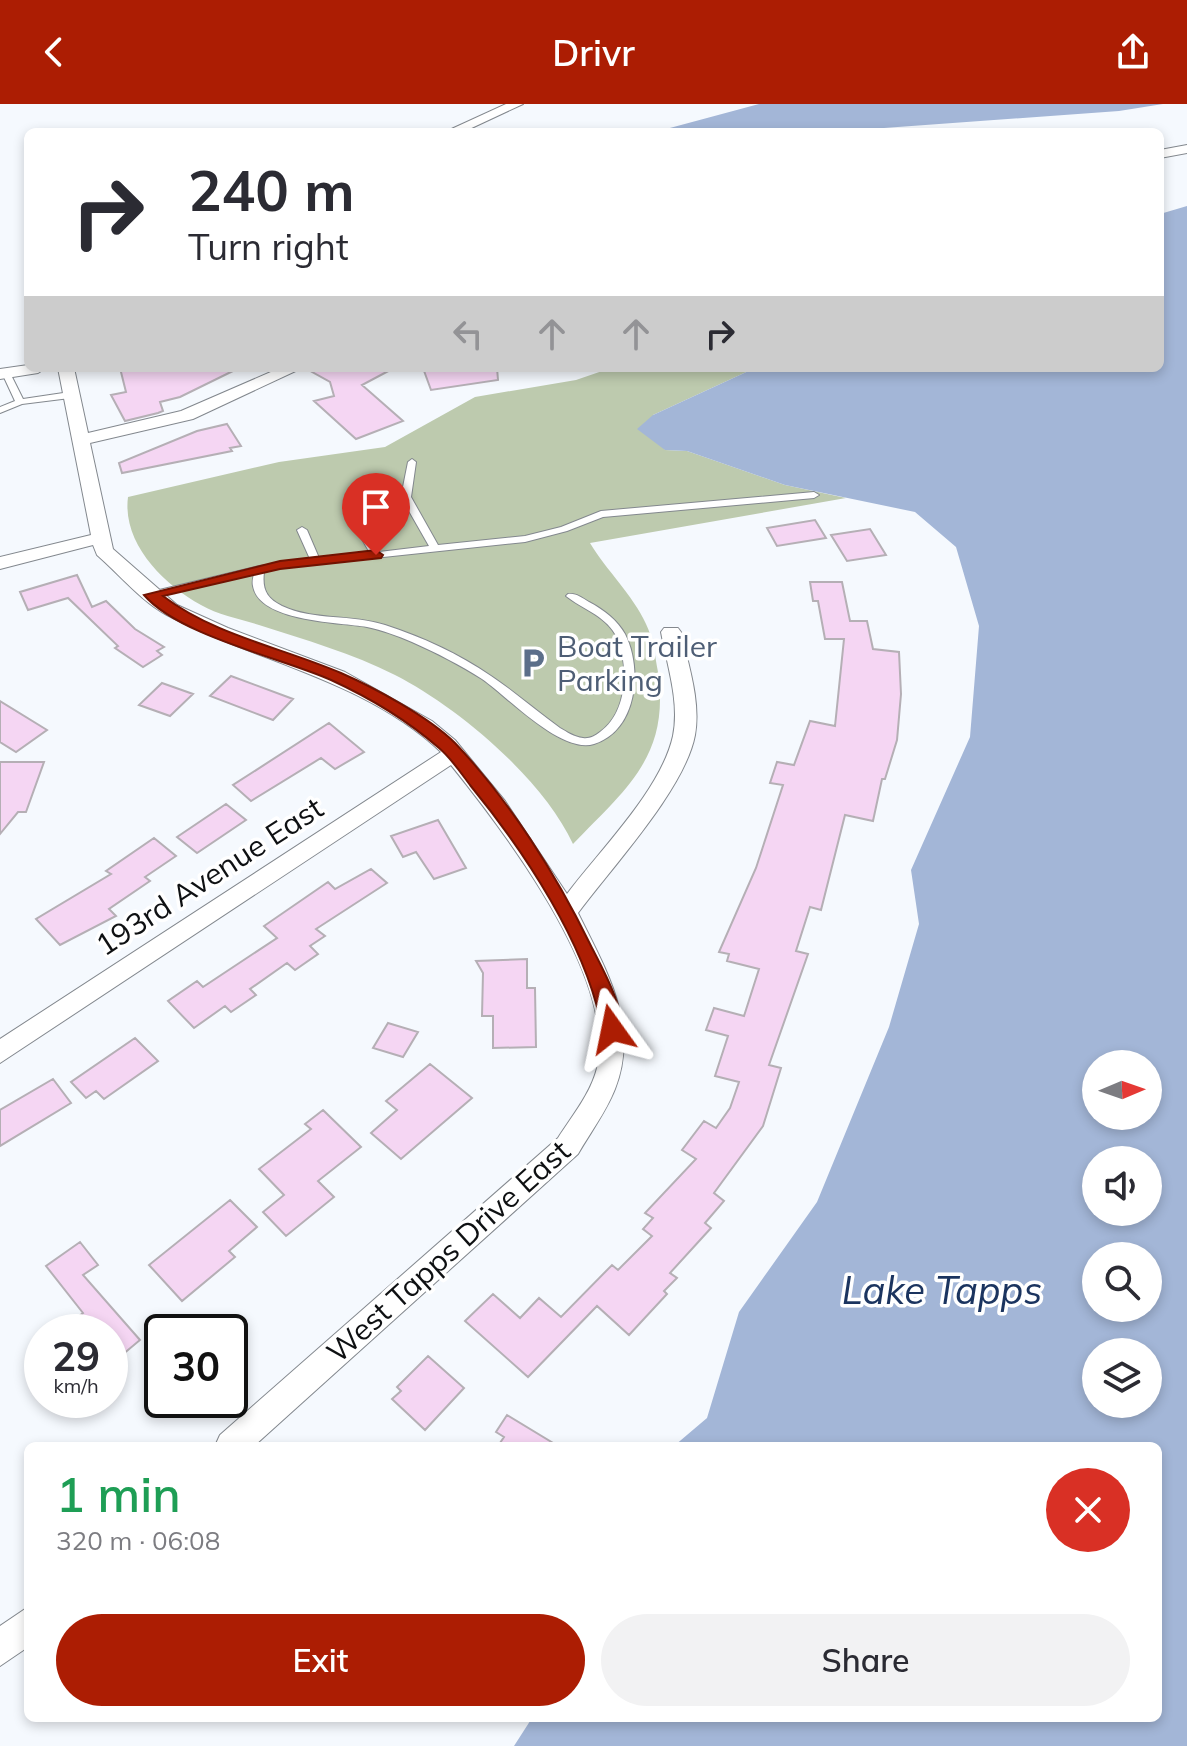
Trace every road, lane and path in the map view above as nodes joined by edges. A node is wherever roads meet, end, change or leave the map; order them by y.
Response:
1 (517, 104) edge
2 (461, 128) edge
3 (1187, 149) edge
4 (1164, 153) edge
5 (24, 370) edge
6 (67, 372) edge
7 (285, 372) edge
8 (3, 373) edge
9 (70, 395) junction
10 (20, 402) junction
11 (0, 410) edge
12 (82, 440) junction
13 (412, 462) dead end
14 (814, 495) dead end
15 (350, 510) dead end
16 (302, 530) dead end
17 (100, 538) junction
18 (435, 548) junction
19 (376, 555) junction
20 (316, 561) junction
21 (0, 563) edge
22 (259, 569) junction
23 (151, 595) junction
24 (571, 596) dead end
25 (671, 632) dead end
26 (453, 754) junction
27 (566, 912) junction
28 (0, 1052) edge
29 (235, 1442) edge
30 (24, 1628) edge
31 (0, 1649) edge

1 - 2 street
3 - 4 street
5 - 8 street
6 - 9 street, West Tapps Drive East
7 - 12 street
8 - 10 lane
9 - 10 lane
9 - 12 street, West Tapps Drive East
10 - 11 lane
12 - 17 street, West Tapps Drive East
13 - 18 lane
14 - 18 lane
15 - 19 lane
16 - 20 lane
17 - 21 street
17 - 23 street, West Tapps Drive East
18 - 19 lane
19 - 20 lane
20 - 22 lane
22 - 23 lane
22 - 24 lane
23 - 26 street, West Tapps Drive East
25 - 27 street
26 - 27 street, West Tapps Drive East
26 - 28 street, 193rd Avenue East
27 - 29 street, West Tapps Drive East
30 - 31 street

